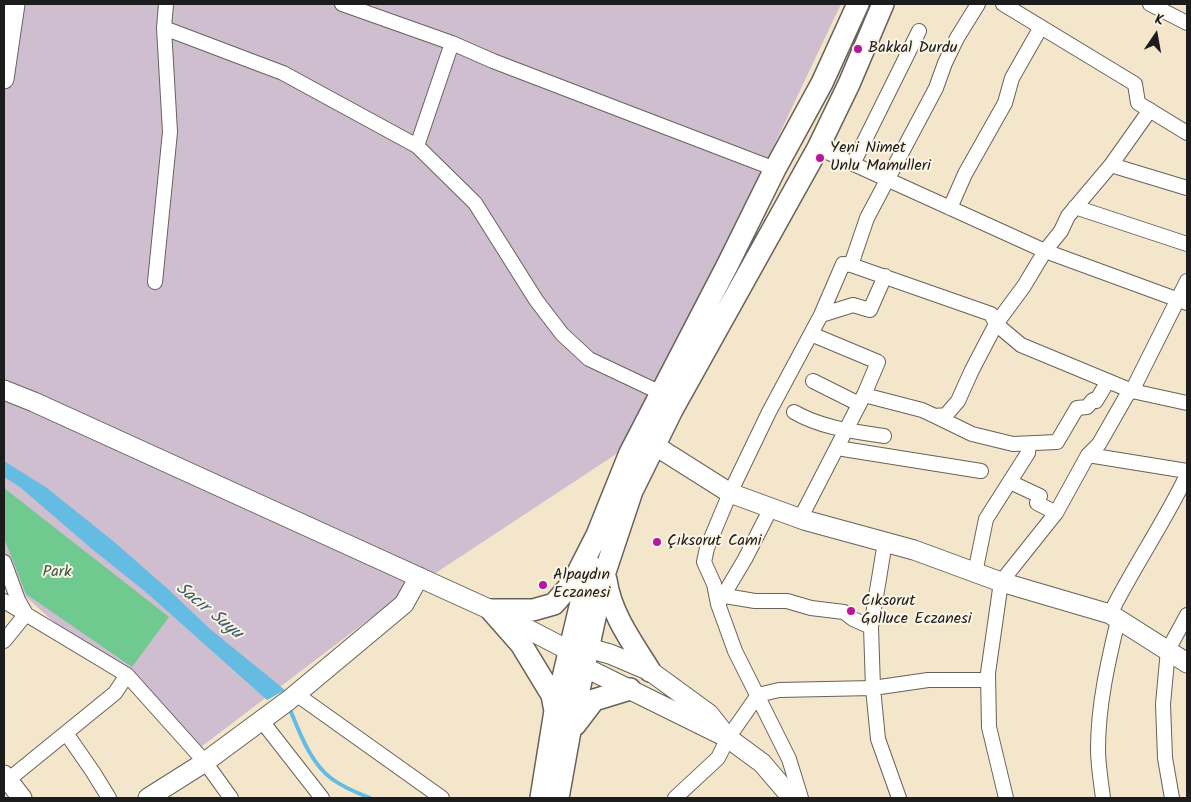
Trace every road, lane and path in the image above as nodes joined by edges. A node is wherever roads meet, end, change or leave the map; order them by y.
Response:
1 (15, 4) edge
2 (166, 4) edge
3 (342, 4) edge
4 (858, 4) edge
5 (882, 4) edge
6 (978, 4) edge
7 (1150, 4) edge
8 (1006, 5) edge
9 (1187, 23) edge
10 (1041, 27) junction
11 (164, 28) junction
12 (919, 32) dead end
13 (452, 44) junction
14 (4, 79) edge
15 (1150, 110) junction
16 (1187, 133) edge
17 (417, 146) junction
18 (818, 148) junction
19 (853, 164) junction
20 (1111, 165) junction
21 (775, 169) junction
22 (886, 180) junction
23 (1187, 188) edge
24 (1075, 207) junction
25 (950, 208) junction
26 (1187, 244) edge
27 (1045, 251) junction
28 (851, 265) junction
29 (885, 276) junction
30 (1187, 281) edge
31 (155, 282) dead end
32 (1182, 302) edge
33 (821, 315) junction
34 (996, 324) junction
35 (811, 334) junction
36 (1108, 381) junction
37 (813, 382) dead end
38 (4, 390) edge
39 (1132, 391) junction
40 (661, 393) junction
41 (862, 400) junction
42 (1187, 403) edge
43 (794, 412) dead end
44 (935, 416) junction
45 (846, 431) junction
46 (884, 436) dead end
47 (654, 445) junction
48 (1029, 445) junction
49 (837, 448) junction
50 (1088, 455) junction
51 (981, 471) dead end
52 (1187, 471) edge
53 (1187, 475) edge
54 (1010, 482) junction
55 (730, 492) junction
56 (772, 508) junction
57 (1056, 513) junction
58 (800, 518) junction
59 (597, 536) junction
60 (885, 542) junction
61 (4, 562) edge
62 (605, 572) junction
63 (976, 573) junction
64 (419, 577) junction
65 (1001, 582) junction
66 (721, 600) junction
67 (4, 601) edge
68 (492, 610) junction
69 (26, 614) junction
70 (1187, 615) edge
71 (1114, 617) junction
72 (871, 626) junction
73 (4, 640) edge
74 (1168, 650) junction
75 (581, 655) junction
76 (1187, 663) edge
77 (650, 671) junction
78 (127, 675) junction
79 (988, 680) junction
80 (873, 688) junction
81 (630, 689) junction
82 (758, 694) junction
83 (280, 706) junction
84 (555, 711) junction
85 (570, 731) junction
86 (66, 733) junction
87 (728, 738) junction
88 (205, 762) junction
89 (6, 778) edge
90 (22, 798) edge
91 (109, 798) edge
92 (148, 798) edge
93 (231, 798) edge
94 (322, 798) edge
95 (442, 798) edge
96 (540, 798) edge
97 (558, 798) edge
98 (675, 798) edge
99 (792, 798) edge
100 (801, 798) edge
101 (899, 798) edge
102 (1006, 798) edge
103 (1103, 798) edge
104 (1172, 798) edge

1 - 14 street
2 - 11 street
3 - 13 street
4 - 21 main road
5 - 18 main road
6 - 22 street
7 - 9 street
8 - 10 street
10 - 15 street
10 - 25 street
11 - 17 street
11 - 31 street
12 - 19 street
13 - 17 street
13 - 21 street
15 - 16 street
15 - 20 street
17 - 40 street
18 - 19 street
18 - 47 main road
19 - 22 street
20 - 23 street
20 - 24 street
21 - 40 main road
22 - 25 street
22 - 28 street
24 - 26 street
24 - 27 street
25 - 27 street
27 - 32 street
27 - 34 street
28 - 29 street
28 - 33 street
29 - 33 street
29 - 34 street
30 - 32 street
32 - 39 street
33 - 35 street
34 - 36 street
34 - 44 street
35 - 41 street
35 - 55 street
36 - 39 street
36 - 48 street
37 - 41 street
38 - 64 street
39 - 42 street
39 - 50 street
40 - 59 main road
41 - 44 street
41 - 45 street
43 - 45 street
44 - 48 street
45 - 46 street
45 - 49 street
47 - 55 street
47 - 62 main road
48 - 54 street
49 - 51 street
49 - 58 street
50 - 52 street
50 - 57 street
53 - 71 street
54 - 57 street
54 - 63 street
55 - 56 street
55 - 66 street
56 - 58 street
56 - 66 street
57 - 65 street
58 - 60 street
59 - 68 main road
59 - 75 main road
60 - 63 street
60 - 72 street
61 - 69 street
62 - 75 main road
62 - 77 main road
63 - 65 street
64 - 68 street
64 - 83 street
65 - 71 street
65 - 79 street
66 - 72 street
66 - 82 street
67 - 69 street
68 - 75 street
68 - 84 main road
69 - 73 street
69 - 78 street
70 - 74 street
71 - 74 street
71 - 103 street
72 - 80 street
74 - 76 street
74 - 104 street
75 - 77 street
75 - 81 street
75 - 84 main road
75 - 85 main road
77 - 87 street
78 - 86 street
78 - 88 street
79 - 80 street
79 - 102 street
80 - 82 street
80 - 101 street
81 - 85 main road
81 - 87 street
82 - 87 street
82 - 100 street
83 - 88 street
83 - 94 street
83 - 95 street
84 - 96 main road
85 - 97 main road
86 - 89 street
86 - 91 street
87 - 98 street
87 - 99 street
88 - 92 street
88 - 93 street
89 - 90 street

